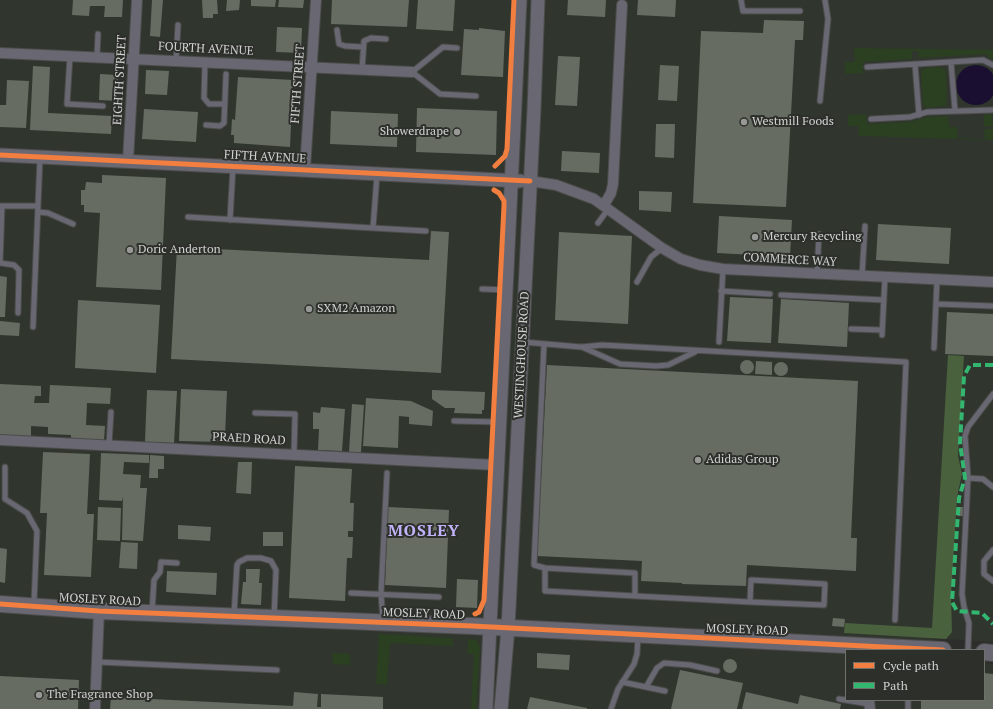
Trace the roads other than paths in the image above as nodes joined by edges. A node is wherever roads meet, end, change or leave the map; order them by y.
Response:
1 (137, 0) edge
2 (316, 0) edge
3 (520, 0) edge
4 (538, 0) edge
5 (741, 0) edge
6 (825, 0) edge
7 (622, 5) dead end
8 (800, 11) dead end
9 (178, 25) dead end
10 (337, 30) dead end
11 (98, 34) dead end
12 (386, 38) dead end
13 (363, 47) junction
14 (457, 48) dead end
15 (0, 52) edge
16 (70, 56) junction
17 (97, 57) junction
18 (134, 59) junction
19 (176, 61) junction
20 (205, 62) junction
21 (951, 62) junction
22 (915, 64) junction
23 (993, 65) edge
24 (867, 67) dead end
25 (312, 68) junction
26 (362, 70) junction
27 (412, 72) junction
28 (226, 74) dead end
29 (476, 96) dead end
30 (820, 101) dead end
31 (225, 104) junction
32 (103, 106) dead end
33 (993, 110) edge
34 (955, 111) junction
35 (919, 115) junction
36 (871, 119) dead end
37 (206, 125) dead end
38 (0, 155) edge
39 (40, 157) junction
40 (128, 161) junction
41 (233, 166) junction
42 (305, 169) junction
43 (377, 174) junction
44 (512, 180) junction
45 (530, 181) junction
46 (1, 206) edge
47 (606, 207) junction
48 (38, 209) junction
49 (188, 217) dead end
50 (230, 220) junction
51 (598, 223) dead end
52 (73, 224) dead end
53 (865, 226) dead end
54 (373, 228) junction
55 (426, 231) dead end
56 (819, 234) dead end
57 (662, 248) junction
58 (0, 263) edge
59 (722, 269) junction
60 (817, 274) junction
61 (862, 276) junction
62 (885, 277) junction
63 (937, 280) junction
64 (637, 282) dead end
65 (993, 282) edge
66 (482, 289) dead end
67 (507, 290) junction
68 (525, 290) junction
69 (721, 291) junction
70 (770, 294) dead end
71 (781, 295) dead end
72 (884, 300) junction
73 (936, 304) junction
74 (993, 306) edge
75 (18, 313) dead end
76 (33, 327) dead end
77 (851, 329) dead end
78 (504, 342) junction
79 (522, 342) junction
80 (719, 342) dead end
81 (544, 344) junction
82 (581, 347) junction
83 (934, 348) dead end
84 (696, 351) junction
85 (993, 394) edge
86 (111, 412) dead end
87 (255, 413) dead end
88 (454, 421) dead end
89 (498, 422) junction
90 (0, 440) edge
91 (109, 445) junction
92 (294, 455) junction
93 (496, 465) junction
94 (5, 467) dead end
95 (387, 473) dead end
96 (968, 478) junction
97 (993, 487) edge
98 (993, 550) edge
99 (177, 563) dead end
100 (545, 568) junction
101 (993, 581) edge
102 (351, 593) dead end
103 (381, 594) junction
104 (635, 596) junction
105 (439, 597) dead end
106 (750, 602) junction
107 (0, 604) edge
108 (34, 606) junction
109 (99, 611) junction
110 (152, 613) junction
111 (234, 615) junction
112 (274, 617) junction
113 (895, 620) dead end
114 (383, 623) junction
115 (490, 627) junction
116 (508, 628) junction
117 (638, 636) junction
118 (868, 648) edge
119 (906, 649) edge
120 (968, 649) edge
121 (97, 662) junction
122 (277, 670) dead end
123 (717, 671) dead end
124 (622, 682) junction
125 (646, 687) junction
126 (665, 691) dead end
127 (839, 700) dead end
128 (845, 701) edge
129 (846, 701) edge
130 (869, 704) edge
131 (95, 709) edge
132 (486, 709) edge
133 (501, 709) edge
134 (611, 709) edge

1 - 18 street, EIGHTH STREET
2 - 25 street, FIFTH STREET
3 - 44 street, WESTINGHOUSE ROAD
4 - 45 street, WESTINGHOUSE ROAD
5 - 8 lane
6 - 30 lane
7 - 47 street
9 - 19 lane
10 - 13 lane
11 - 17 lane
12 - 13 lane
13 - 26 lane
14 - 27 lane
15 - 16 street, FOURTH AVENUE
16 - 17 street, FOURTH AVENUE
16 - 32 lane
17 - 18 street, FOURTH AVENUE
18 - 19 street, FOURTH AVENUE
18 - 40 street, EIGHTH STREET
19 - 20 street, FOURTH AVENUE
20 - 25 street, FOURTH AVENUE
20 - 31 lane
21 - 22 lane
21 - 23 lane
21 - 34 lane
22 - 24 lane
22 - 35 lane
25 - 26 street, FOURTH AVENUE
25 - 42 street, FIFTH STREET
26 - 27 street, FOURTH AVENUE
27 - 29 lane
28 - 31 lane
31 - 37 lane
33 - 34 lane
34 - 35 lane
35 - 36 lane
38 - 39 street, FIFTH AVENUE
39 - 40 street, FIFTH AVENUE
39 - 48 lane
40 - 41 street, FIFTH AVENUE
41 - 42 street, FIFTH AVENUE
41 - 50 lane
42 - 43 street, FIFTH AVENUE
43 - 44 street, FIFTH AVENUE
43 - 54 lane
44 - 45 street, FIFTH AVENUE
44 - 67 street, WESTINGHOUSE ROAD
45 - 47 street, COMMERCE WAY
45 - 68 street, WESTINGHOUSE ROAD
46 - 48 lane
46 - 58 lane
47 - 51 lane
47 - 57 street, COMMERCE WAY
48 - 52 lane
48 - 76 lane
49 - 50 lane
50 - 54 lane
53 - 61 lane
54 - 55 lane
56 - 60 lane
57 - 59 street, COMMERCE WAY
57 - 64 lane
58 - 75 lane
59 - 60 street, COMMERCE WAY
59 - 69 lane
60 - 61 street, COMMERCE WAY
61 - 62 street, COMMERCE WAY
62 - 63 street, COMMERCE WAY
62 - 72 lane
63 - 65 street, COMMERCE WAY
63 - 73 lane
66 - 67 lane
67 - 68 street
67 - 78 street, WESTINGHOUSE ROAD
68 - 79 street, WESTINGHOUSE ROAD
69 - 70 lane
69 - 80 lane
71 - 72 lane
72 - 77 lane
73 - 74 lane
73 - 83 lane
78 - 79 street
78 - 89 street, WESTINGHOUSE ROAD
79 - 81 lane
79 - 116 street, WESTINGHOUSE ROAD
81 - 82 lane
81 - 100 lane
82 - 84 lane
82 - 84 lane
84 - 113 lane
85 - 96 lane
86 - 91 lane
87 - 92 lane
88 - 89 lane
89 - 93 street, WESTINGHOUSE ROAD
90 - 91 street, PRAED ROAD
91 - 92 street, PRAED ROAD
92 - 93 street, PRAED ROAD
93 - 115 street, WESTINGHOUSE ROAD
94 - 108 lane
95 - 103 lane
96 - 97 lane
96 - 120 lane
98 - 101 lane
99 - 110 lane
100 - 104 lane
100 - 104 lane
102 - 103 lane
103 - 105 lane
103 - 114 lane
104 - 106 lane
106 - 106 lane
107 - 108 main road, MOSLEY ROAD
108 - 109 main road, MOSLEY ROAD
109 - 110 main road, MOSLEY ROAD
109 - 121 street
110 - 111 main road, MOSLEY ROAD
111 - 112 main road, MOSLEY ROAD
111 - 112 lane
112 - 114 main road, MOSLEY ROAD
114 - 115 main road, MOSLEY ROAD
115 - 116 main road, MOSLEY ROAD
115 - 132 street, WESTINGHOUSE ROAD
116 - 117 main road, MOSLEY ROAD
116 - 133 street, WESTINGHOUSE ROAD
117 - 118 main road, MOSLEY ROAD
117 - 124 lane
118 - 119 main road, MOSLEY ROAD
121 - 122 lane
121 - 131 street
123 - 125 lane
124 - 125 lane
124 - 134 lane
125 - 126 lane
127 - 128 lane
129 - 130 lane

